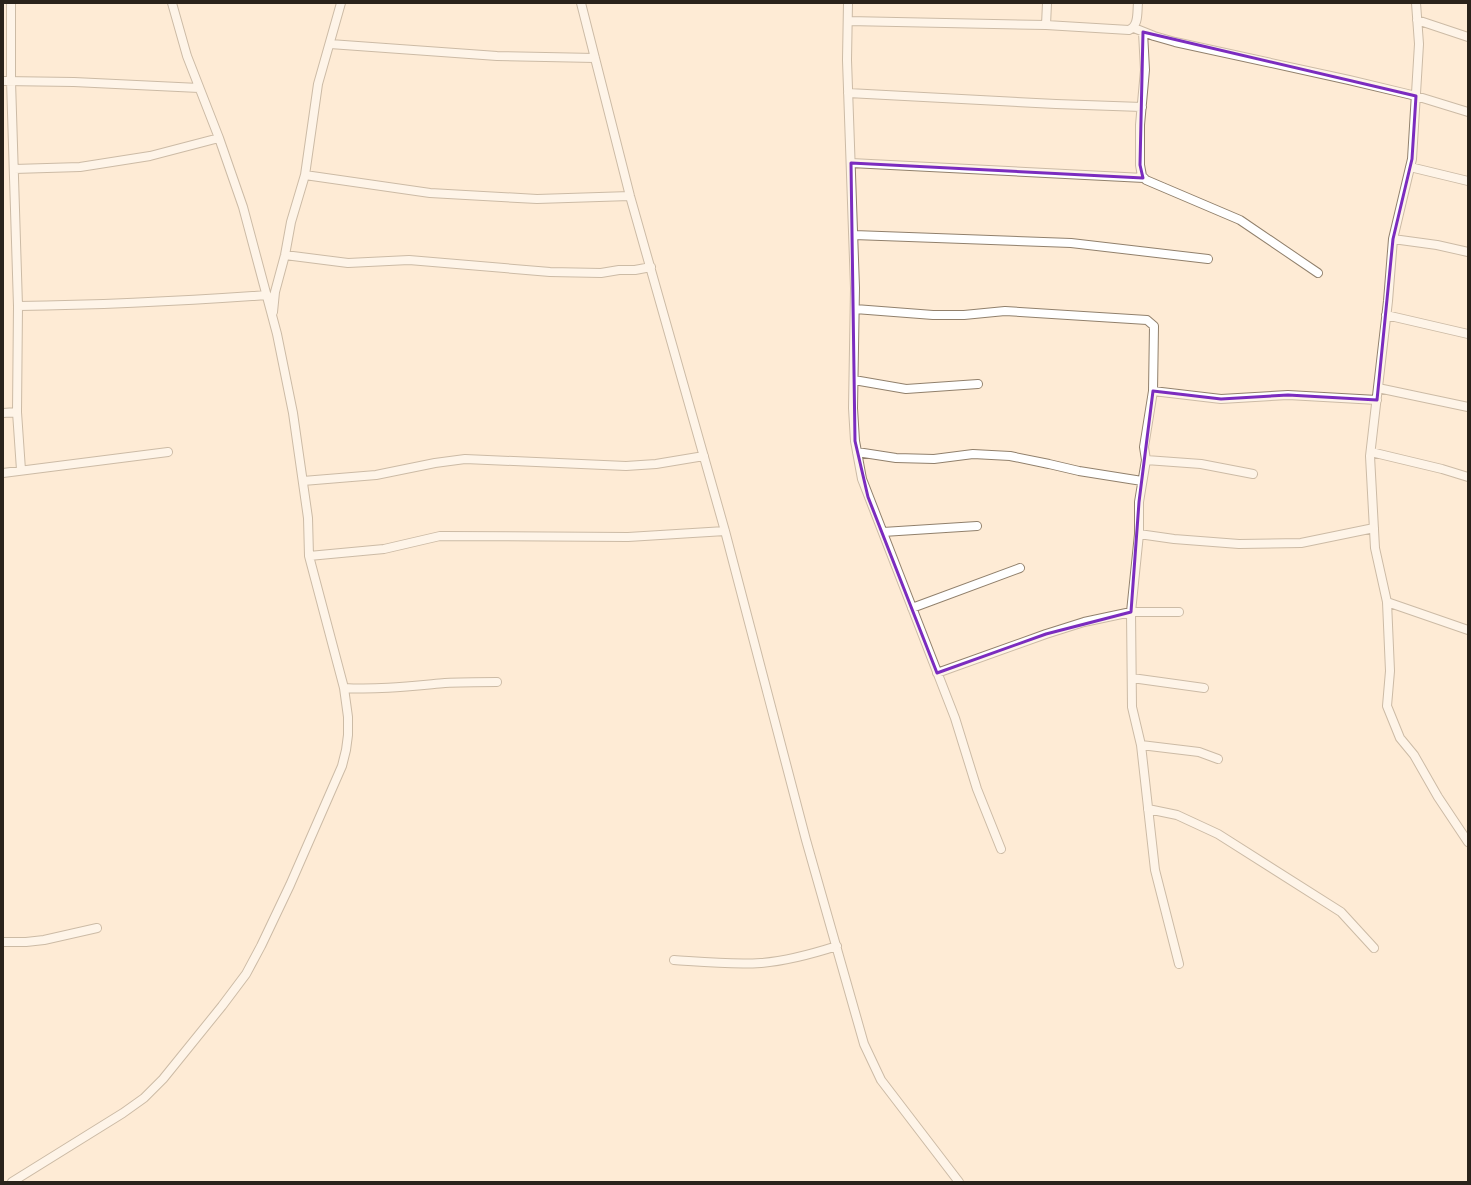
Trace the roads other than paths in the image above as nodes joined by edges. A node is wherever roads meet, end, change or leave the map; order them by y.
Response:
1 (11, 3) edge
2 (172, 3) edge
3 (341, 3) edge
4 (581, 3) edge
5 (848, 3) edge
6 (1047, 3) edge
7 (1138, 3) edge
8 (1416, 3) edge
9 (1417, 20) junction
10 (848, 21) junction
11 (1046, 25) junction
12 (1134, 28) junction
13 (1143, 32) junction
14 (1468, 37) edge
15 (330, 44) junction
16 (595, 58) junction
17 (7, 81) edge
18 (200, 88) junction
19 (848, 93) junction
20 (1416, 96) junction
21 (1142, 107) junction
22 (1468, 112) edge
23 (219, 138) junction
24 (851, 163) junction
25 (1410, 167) junction
26 (14, 168) junction
27 (305, 175) junction
28 (1144, 178) junction
29 (1468, 181) edge
30 (630, 196) junction
31 (854, 235) junction
32 (1393, 239) junction
33 (1468, 252) edge
34 (285, 256) junction
35 (1208, 259) dead end
36 (651, 267) junction
37 (1318, 273) dead end
38 (267, 295) junction
39 (18, 306) junction
40 (855, 309) junction
41 (1386, 315) junction
42 (273, 316) junction
43 (1468, 334) edge
44 (854, 380) junction
45 (978, 384) dead end
46 (1378, 388) junction
47 (1153, 391) junction
48 (1377, 400) junction
49 (1468, 407) edge
50 (17, 412) junction
51 (3, 413) edge
52 (168, 452) dead end
53 (857, 452) junction
54 (1371, 452) junction
55 (704, 456) junction
56 (1146, 460) junction
57 (21, 470) junction
58 (3, 473) edge
59 (1253, 474) dead end
60 (1468, 477) edge
61 (303, 481) junction
62 (1142, 481) junction
63 (977, 526) dead end
64 (1374, 528) junction
65 (724, 531) junction
66 (883, 532) junction
67 (1139, 534) junction
68 (309, 556) junction
69 (1020, 568) dead end
70 (1387, 602) junction
71 (912, 608) junction
72 (1131, 612) junction
73 (1179, 612) dead end
74 (1468, 630) edge
75 (937, 673) junction
76 (1132, 678) junction
77 (497, 682) dead end
78 (344, 688) junction
79 (1204, 688) dead end
80 (1141, 745) junction
81 (1218, 759) dead end
82 (1148, 809) junction
83 (1468, 842) edge
84 (1002, 849) dead end
85 (97, 928) dead end
86 (3, 942) edge
87 (837, 946) junction
88 (1374, 948) dead end
89 (674, 960) dead end
90 (1179, 964) dead end
91 (12, 1182) edge
92 (959, 1182) edge

1 - 17 street
2 - 18 street
3 - 15 street
4 - 16 street
5 - 10 street
6 - 11 street
7 - 12 street
8 - 9 street
9 - 14 street
9 - 20 street
10 - 11 street
10 - 19 street
11 - 12 street
12 - 13 street
13 - 20 street
13 - 21 street
15 - 16 street
15 - 27 street
16 - 30 street
17 - 18 street
17 - 26 street
18 - 23 street
19 - 21 street
19 - 24 street
20 - 22 street
20 - 25 street
21 - 28 street
23 - 26 street
23 - 38 street
24 - 28 street
24 - 31 street
25 - 29 street
25 - 32 street
26 - 39 street
27 - 30 street
27 - 34 street
28 - 37 street
30 - 36 street
31 - 35 street
31 - 40 street
32 - 33 street
32 - 41 street
34 - 36 street
34 - 42 street
36 - 55 street
38 - 39 street
38 - 42 street
39 - 50 street
40 - 44 street
40 - 47 street
41 - 43 street
41 - 46 street
42 - 61 street
44 - 45 street
44 - 53 street
46 - 48 street
46 - 49 street
47 - 48 street
47 - 56 street
48 - 54 street
50 - 51 street
50 - 57 street
52 - 57 street
53 - 62 street
53 - 66 street
54 - 60 street
54 - 64 street
55 - 61 street
55 - 65 street
56 - 59 street
56 - 62 street
57 - 58 street
61 - 68 street
62 - 67 street
63 - 66 street
64 - 67 street
64 - 70 street
65 - 68 street
65 - 87 street
66 - 71 street
67 - 72 street
68 - 78 street
69 - 71 street
70 - 74 street
70 - 83 street
71 - 75 street
72 - 73 street
72 - 75 street
72 - 76 street
75 - 84 street
76 - 79 street
76 - 80 street
77 - 78 street
78 - 91 street
80 - 81 street
80 - 82 street
82 - 88 street
82 - 90 street
85 - 86 street
87 - 89 street
87 - 92 street

